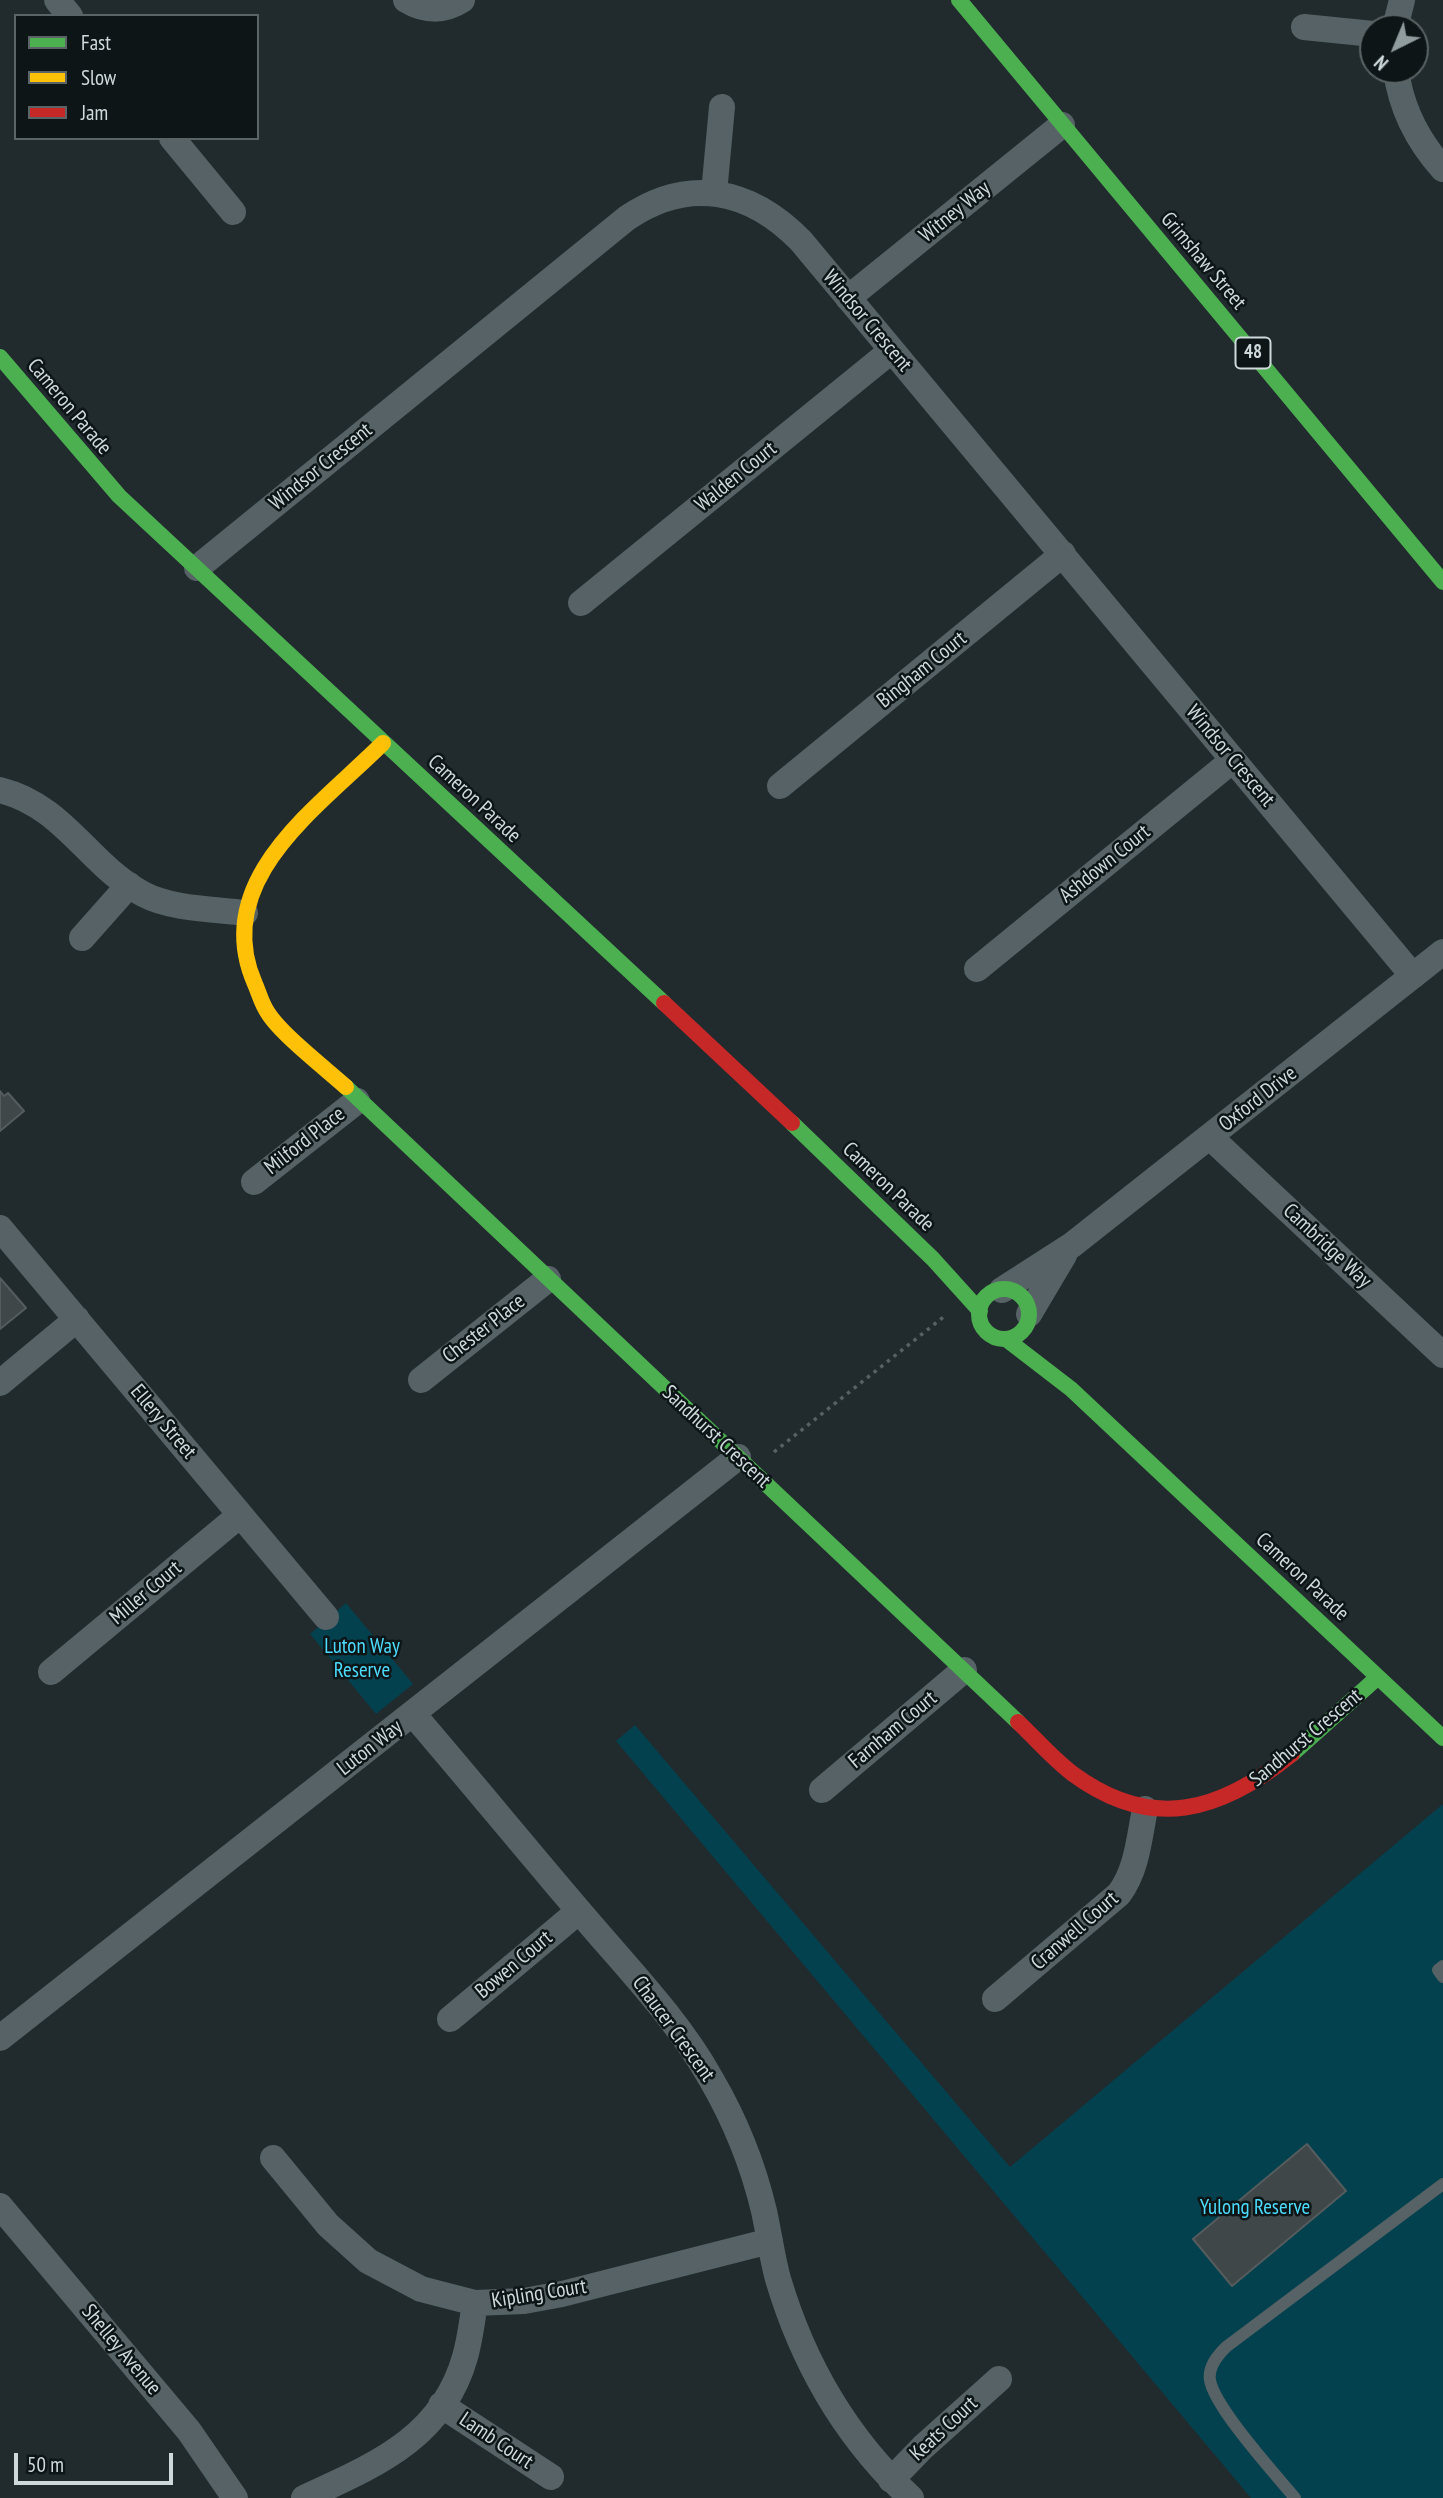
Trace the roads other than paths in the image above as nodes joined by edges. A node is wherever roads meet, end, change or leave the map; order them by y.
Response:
1 (57, 0) edge
2 (406, 0) edge
3 (461, 0) edge
4 (958, 0) edge
5 (68, 14) edge
6 (1304, 27) dead end
7 (1359, 33) edge
8 (1399, 84) edge
9 (1410, 84) edge
10 (722, 107) dead end
11 (1062, 125) junction
12 (174, 140) edge
13 (1443, 158) edge
14 (1443, 169) edge
15 (714, 193) junction
16 (233, 212) dead end
17 (848, 298) junction
18 (891, 351) junction
19 (0, 357) edge
20 (1063, 554) junction
21 (198, 569) junction
22 (1443, 582) edge
23 (581, 603) dead end
24 (377, 738) junction
25 (1233, 760) junction
26 (780, 786) dead end
27 (0, 790) edge
28 (313, 807) joint
29 (129, 885) junction
30 (245, 912) junction
31 (82, 938) dead end
32 (1443, 952) edge
33 (977, 969) dead end
34 (1413, 976) junction
35 (357, 1101) junction
36 (1210, 1137) junction
37 (254, 1182) dead end
38 (0, 1228) edge
39 (1072, 1245) junction
40 (933, 1259) junction
41 (548, 1279) junction
42 (998, 1291) junction
43 (979, 1311) junction
44 (77, 1319) junction
45 (1033, 1329) junction
46 (1006, 1339) junction
47 (1438, 1341) edge
48 (421, 1380) dead end
49 (0, 1383) edge
50 (1071, 1389) junction
51 (738, 1457) junction
52 (240, 1515) junction
53 (326, 1617) dead end
54 (964, 1670) junction
55 (51, 1672) dead end
56 (1378, 1677) junction
57 (413, 1714) junction
58 (1443, 1738) edge
59 (822, 1790) dead end
60 (1144, 1809) junction
61 (579, 1910) junction
62 (1443, 1966) edge
63 (1443, 1977) edge
64 (995, 1999) dead end
65 (450, 2019) dead end
66 (0, 2038) edge
67 (273, 2158) dead end
68 (1443, 2183) edge
69 (0, 2206) edge
70 (770, 2241) junction
71 (475, 2304) junction
72 (999, 2379) dead end
73 (441, 2405) junction
74 (551, 2477) dead end
75 (891, 2480) junction
76 (235, 2498) edge
77 (303, 2498) edge
78 (911, 2498) edge
79 (1296, 2498) edge

1 - 5 street
2 - 3 street
4 - 11 street, Grimshaw Street / 48
6 - 7 street
8 - 14 street
9 - 13 street
10 - 15 street
11 - 17 street, Witney Way
11 - 22 street, Grimshaw Street / 48
12 - 16 street
15 - 17 street, Windsor Crescent
15 - 21 street, Windsor Crescent
17 - 18 street, Windsor Crescent
18 - 20 street, Windsor Crescent
18 - 23 street, Walden Court
19 - 21 street, Cameron Parade
20 - 25 street, Windsor Crescent
20 - 26 street, Bingham Court
21 - 24 street, Cameron Parade
24 - 28 street, Sandhurst Crescent
24 - 40 street, Cameron Parade
25 - 33 street, Ashdown Court
25 - 34 street, Windsor Crescent
27 - 29 street
28 - 30 street, Sandhurst Crescent
29 - 30 street
29 - 31 street
30 - 35 street, Sandhurst Crescent
32 - 34 street, Oxford Drive
34 - 36 street, Oxford Drive
35 - 37 street, Milford Place
35 - 41 street, Sandhurst Crescent
36 - 39 street, Oxford Drive
36 - 47 street, Cambridge Way
38 - 44 street, Ellery Street
39 - 42 street, Oxford Drive
39 - 45 street, Oxford Drive
40 - 42 street, Cameron Parade
40 - 43 street, Cameron Parade
41 - 48 street, Chester Place
41 - 51 street, Sandhurst Crescent
42 - 43 street
42 - 45 street
43 - 46 street
44 - 49 street
44 - 52 street, Ellery Street
45 - 46 street
45 - 50 street, Cameron Parade
46 - 50 street, Cameron Parade
50 - 56 street, Cameron Parade
51 - 54 street, Sandhurst Crescent
51 - 57 street, Luton Way
52 - 53 street, Ellery Street
52 - 55 street, Miller Court
54 - 59 street, Farnham Court
54 - 60 street, Sandhurst Crescent
56 - 58 street, Cameron Parade
56 - 60 street, Sandhurst Crescent
57 - 61 street, Chaucer Crescent
57 - 66 street, Luton Way
60 - 64 street, Cranwell Court
61 - 65 street, Bowen Court
61 - 70 street, Chaucer Crescent
62 - 63 lane
67 - 71 street, Kipling Court
68 - 79 lane
69 - 76 street, Shelley Avenue
70 - 71 street, Kipling Court
70 - 75 street, Chaucer Crescent
71 - 73 street
72 - 75 street, Keats Court
73 - 74 street, Lamb Court
73 - 77 street
75 - 78 street, Chaucer Crescent

